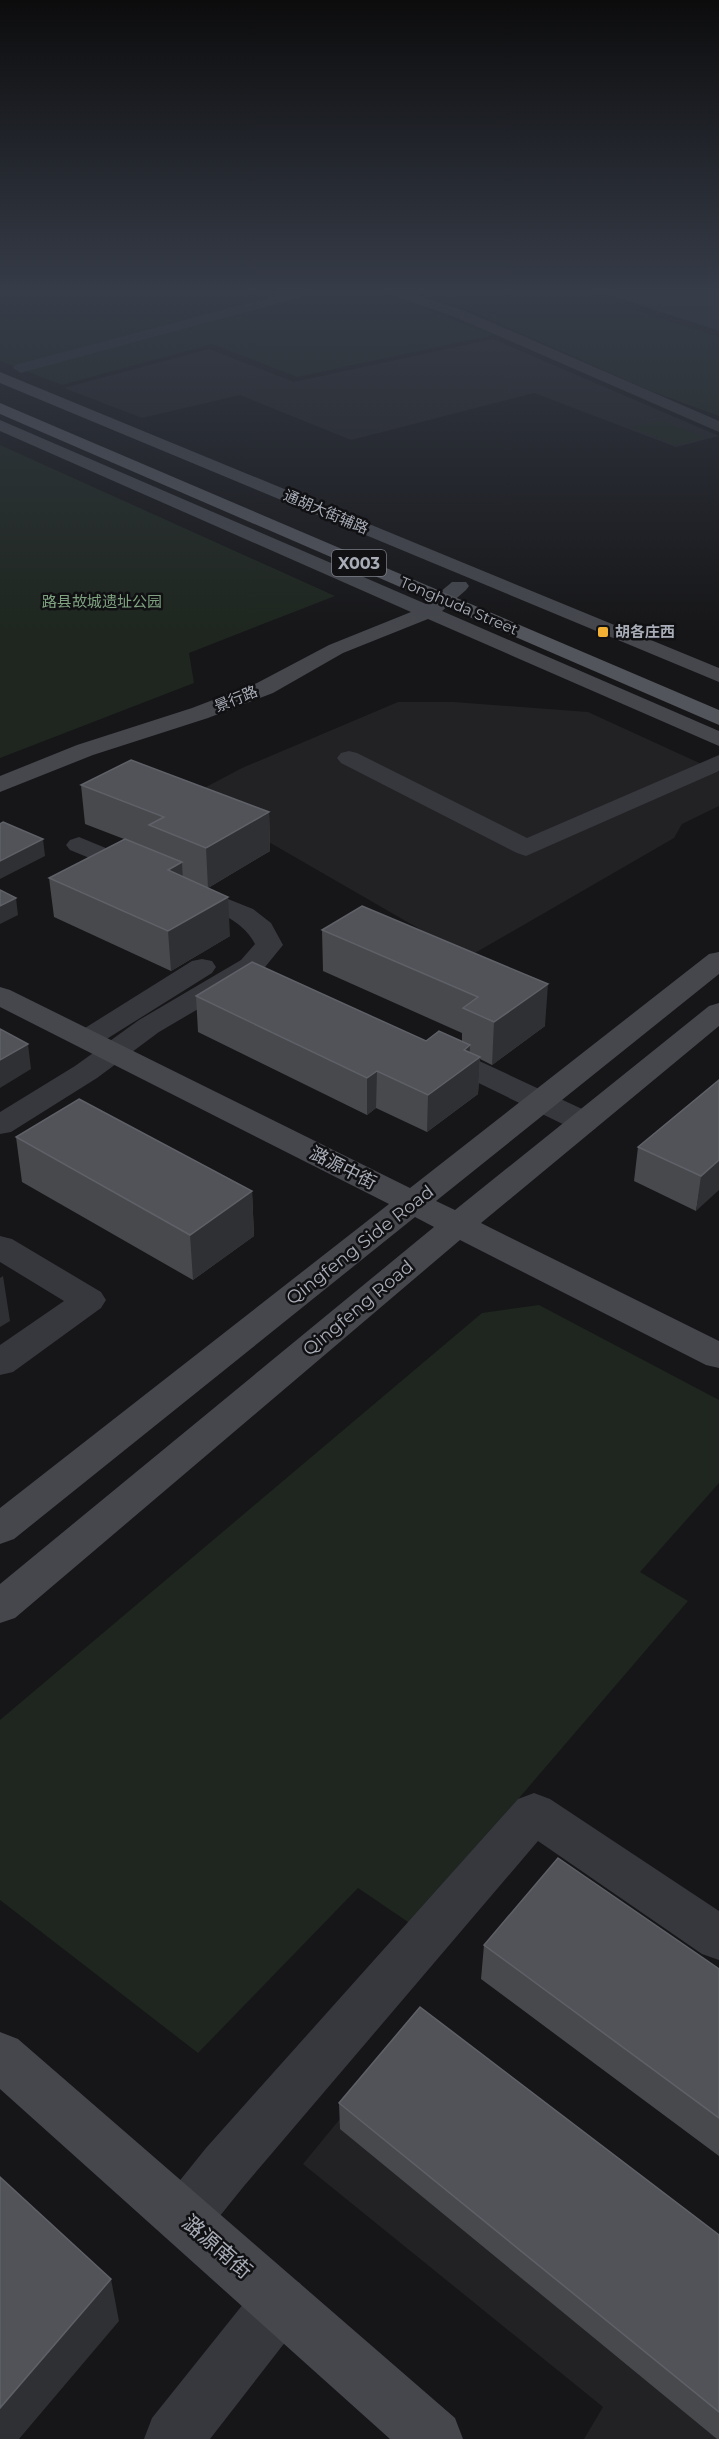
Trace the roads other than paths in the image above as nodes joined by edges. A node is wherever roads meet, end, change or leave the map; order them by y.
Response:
1 (32, 407) edge
2 (72, 407) edge
3 (673, 407) edge
4 (0, 408) edge
5 (0, 425) edge
6 (719, 427) edge
7 (443, 599) junction
8 (636, 661) dead end
9 (719, 676) edge
10 (719, 718) edge
11 (719, 739) edge
12 (349, 758) dead end
13 (719, 762) edge
14 (0, 785) edge
15 (79, 845) dead end
16 (719, 960) edge
17 (202, 967) dead end
18 (0, 996) edge
19 (719, 1012) edge
20 (413, 1041) edge
21 (100, 1046) junction
22 (542, 1101) junction
23 (584, 1122) junction
24 (0, 1125) edge
25 (413, 1203) junction
26 (457, 1226) junction
27 (0, 1246) edge
28 (719, 1356) edge
29 (0, 1364) edge
30 (0, 1529) edge
31 (0, 1607) edge
32 (719, 1938) edge
33 (0, 2056) edge
34 (184, 2218) junction
35 (280, 2303) junction
36 (173, 2439) edge
37 (434, 2439) edge

1 - 7 main road, Tonghuda Street / X003
2 - 9 street, 通胡大街辅路
3 - 6 street
4 - 7 main road, Tonghuda Street / X003
5 - 7 street
7 - 8 main road, Tonghuda Street / X003
7 - 10 main road, Tonghuda Street / X003
7 - 11 street
7 - 14 street, 景行路
12 - 13 street
15 - 21 street
16 - 22 street, Qingfeng Side Road
17 - 21 street
18 - 21 street, 潞源中街
19 - 23 street, Qingfeng Road
20 - 22 street
21 - 24 street
21 - 25 street, 潞源中街
22 - 23 street
22 - 25 street, Qingfeng Side Road
23 - 26 street, Qingfeng Road
25 - 26 street, 潞源中街
25 - 30 street, Qingfeng Side Road
26 - 28 street, 潞源中街
26 - 31 street, Qingfeng Road
27 - 29 street
32 - 34 street
33 - 34 street, 潞源南街
34 - 35 street, 潞源南街
35 - 36 street
35 - 37 street, 潞源南街

